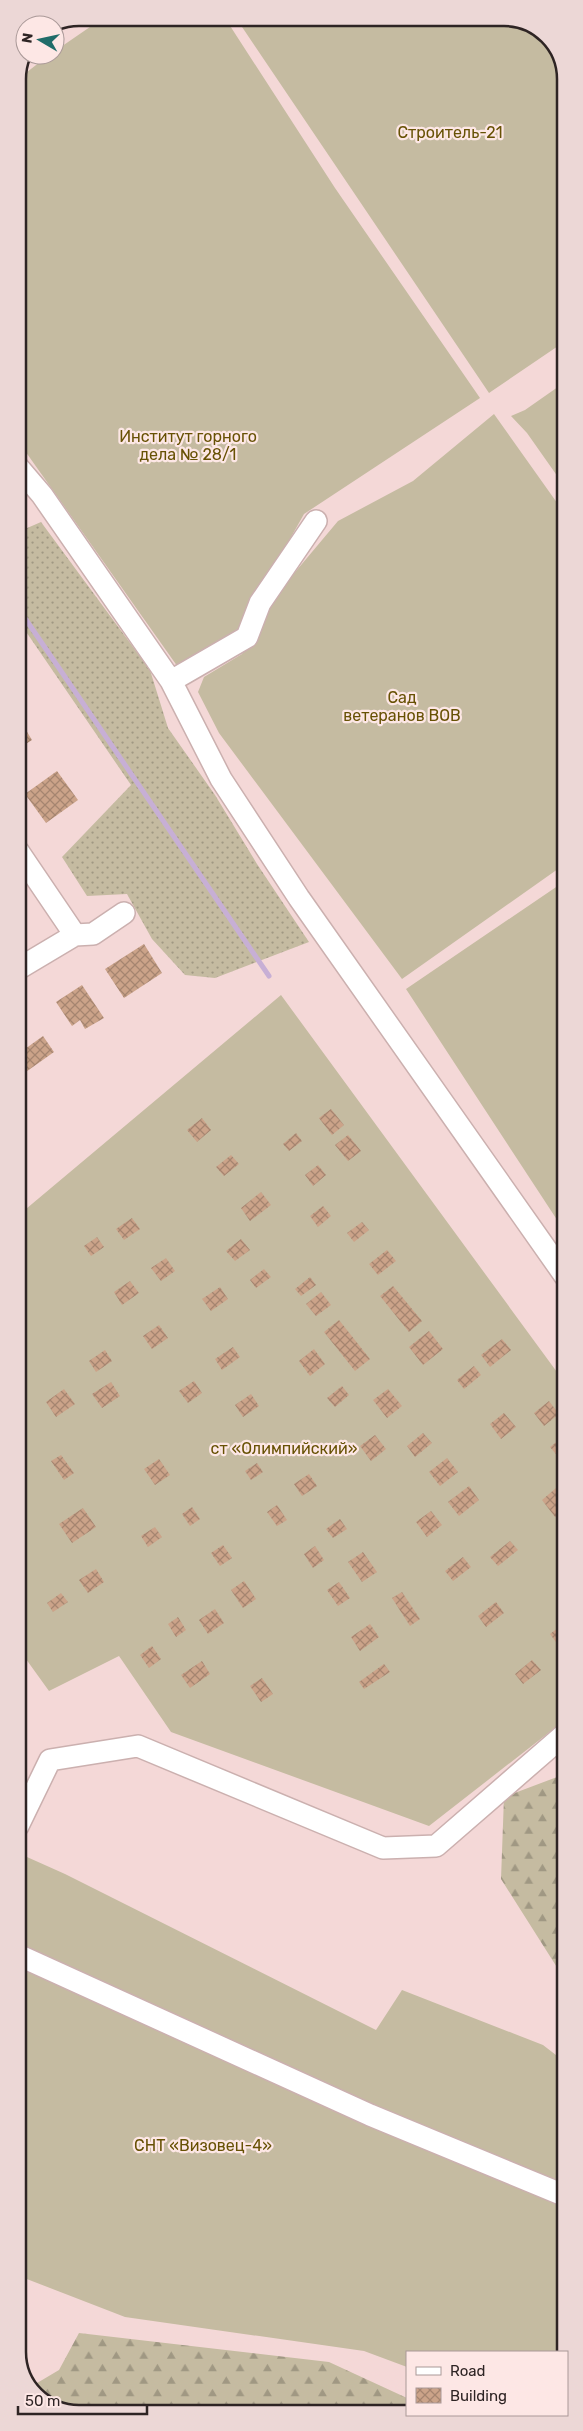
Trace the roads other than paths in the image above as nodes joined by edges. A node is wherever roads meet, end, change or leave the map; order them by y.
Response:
1 (26, 476) edge
2 (316, 521) dead end
3 (171, 681) junction
4 (26, 863) edge
5 (124, 913) dead end
6 (75, 935) junction
7 (26, 964) edge
8 (557, 1265) edge
9 (557, 1741) edge
10 (26, 1810) edge
11 (26, 1959) edge
12 (557, 2192) edge

1 - 3 street
2 - 3 street
3 - 8 street
4 - 6 street
5 - 6 street
6 - 7 street
9 - 10 street
11 - 12 street

